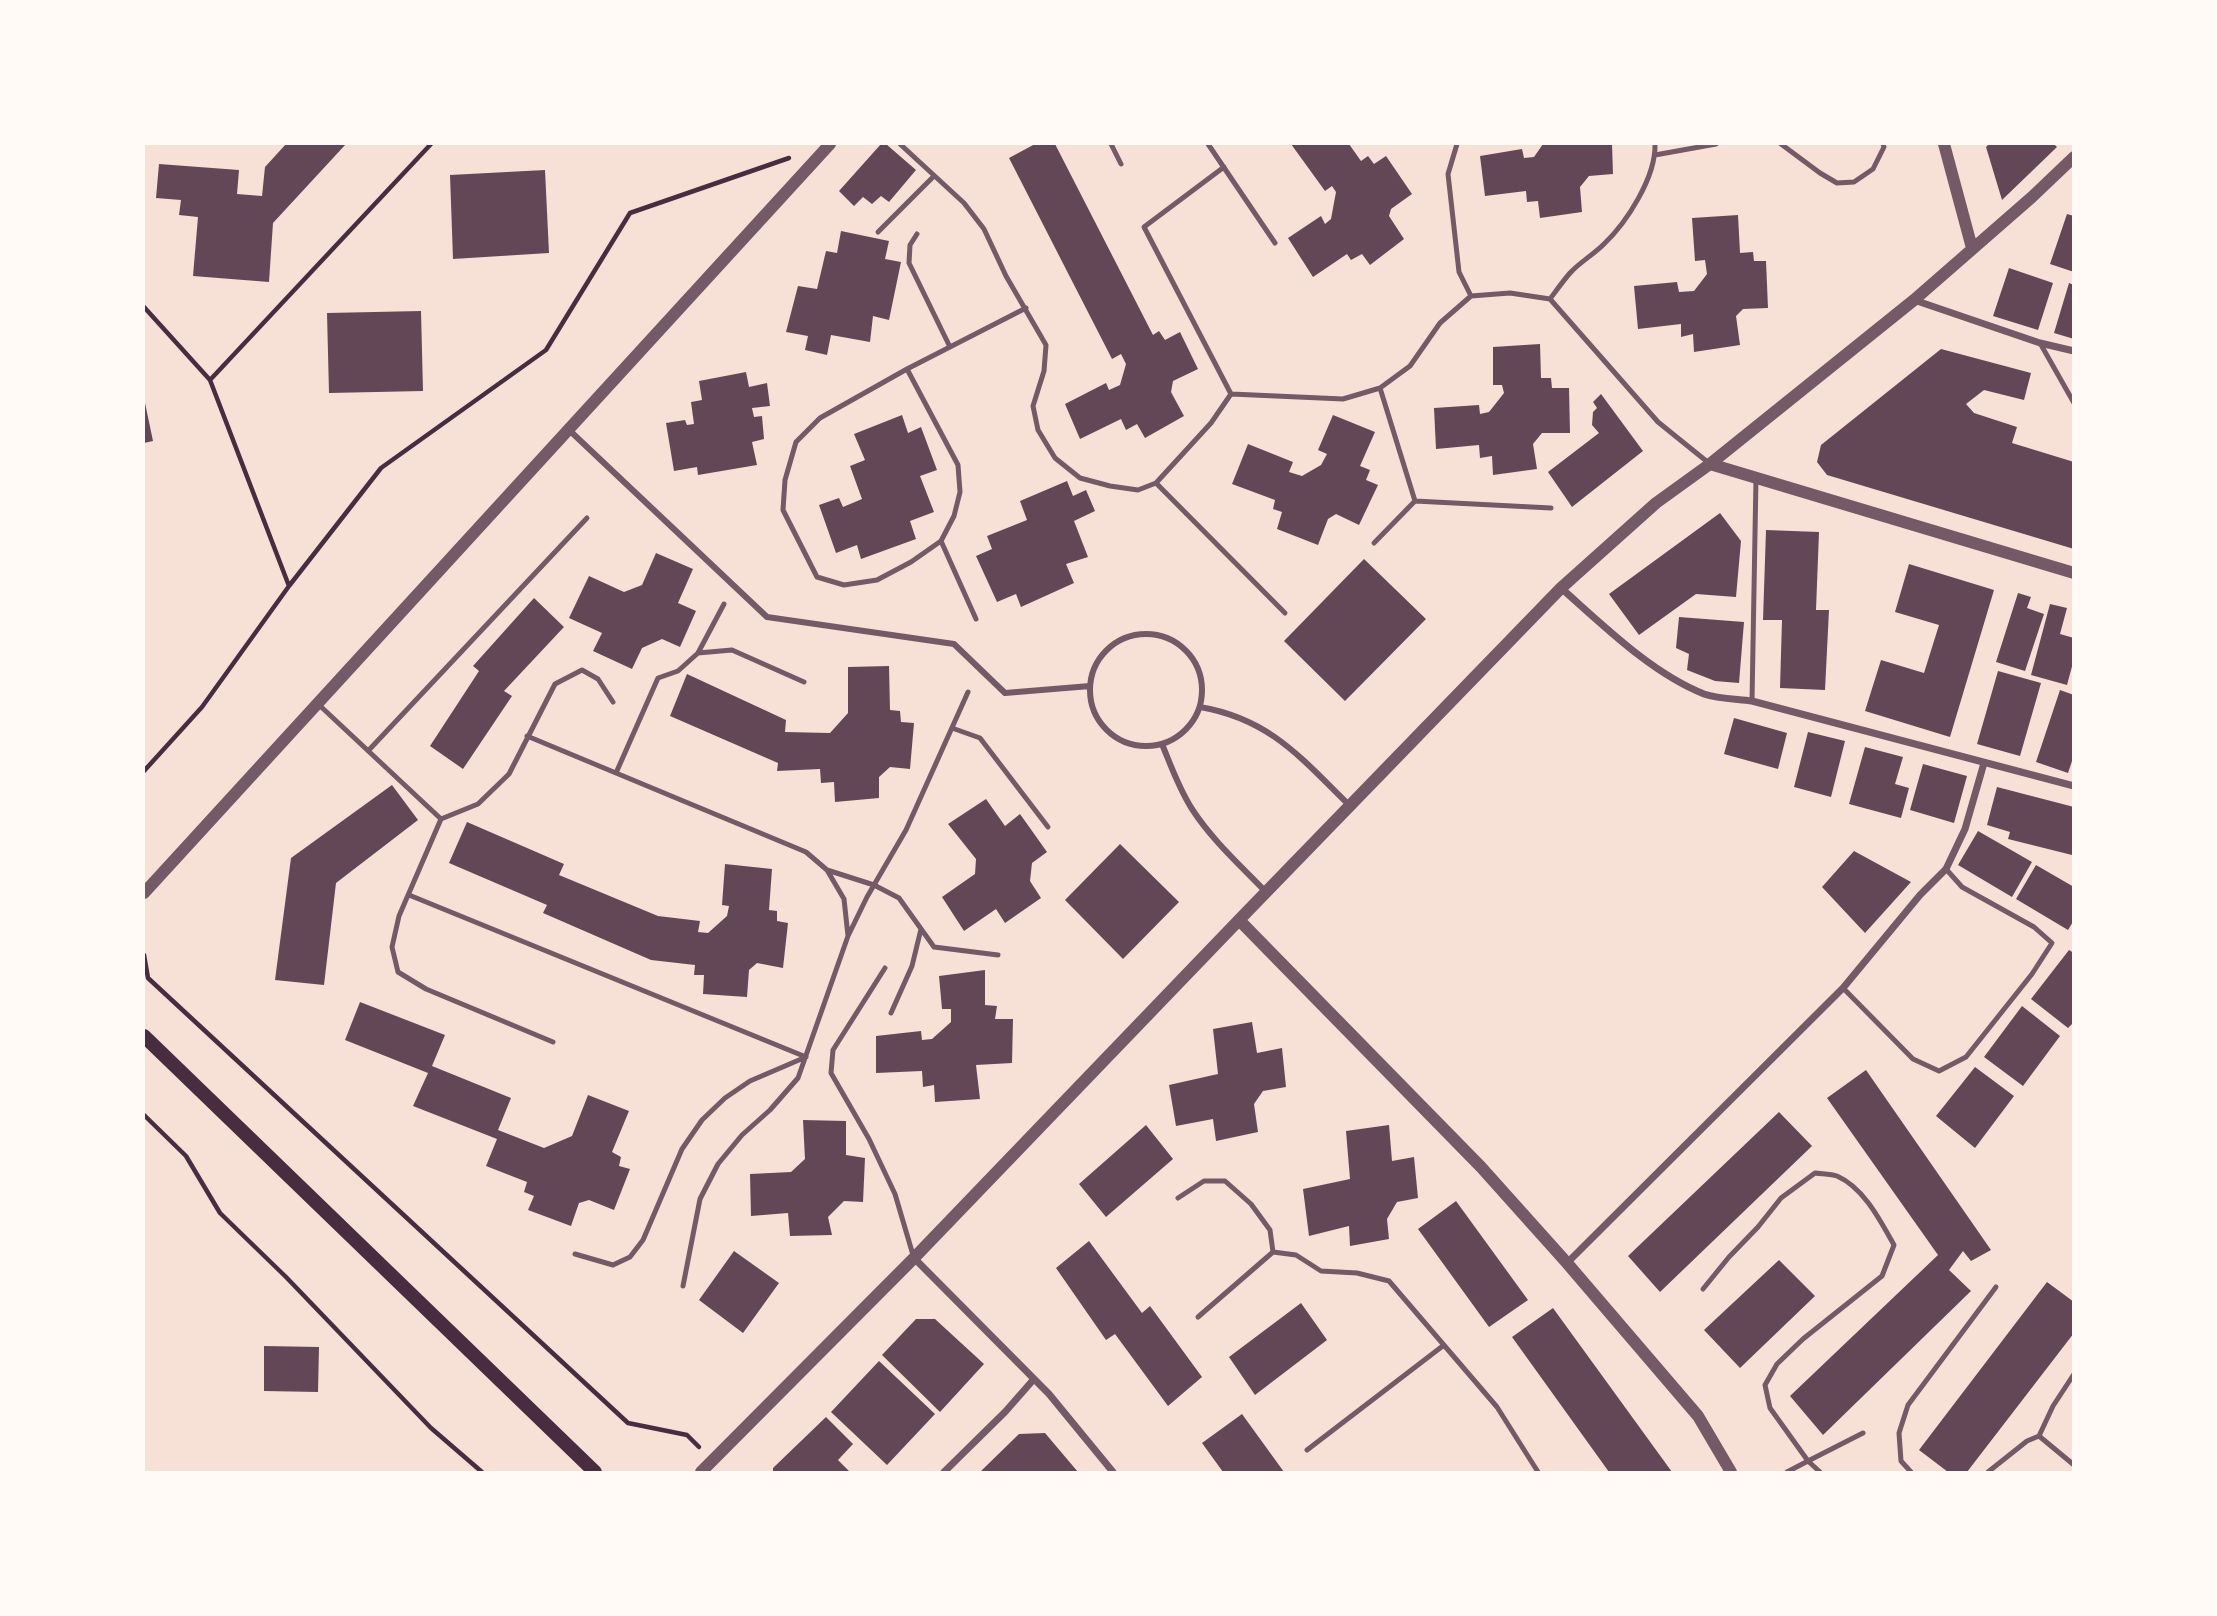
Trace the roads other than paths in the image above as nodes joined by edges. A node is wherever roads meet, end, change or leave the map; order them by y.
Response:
1 (830, 144) edge
2 (900, 144) edge
3 (1111, 144) edge
4 (1208, 144) edge
5 (1457, 144) edge
6 (1655, 144) edge
7 (1716, 144) edge
8 (1781, 144) edge
9 (1883, 144) edge
10 (1944, 144) edge
11 (1655, 155) junction
12 (2073, 158) edge
13 (1121, 164) dead end
14 (1224, 167) junction
15 (934, 176) junction
16 (878, 232) dead end
17 (917, 234) dead end
18 (1276, 243) dead end
19 (1972, 248) junction
20 (1471, 296) junction
21 (1550, 299) junction
22 (1914, 300) junction
23 (1026, 308) junction
24 (2040, 343) junction
25 (950, 347) junction
26 (2074, 351) edge
27 (908, 369) junction
28 (1380, 388) junction
29 (1231, 394) junction
30 (2074, 403) edge
31 (568, 429) junction
32 (1710, 464) junction
33 (1756, 478) junction
34 (1156, 483) junction
35 (1415, 501) junction
36 (1551, 508) dead end
37 (587, 518) dead end
38 (941, 541) junction
39 (1374, 543) dead end
40 (2074, 573) edge
41 (1561, 588) junction
42 (724, 604) dead end
43 (1285, 612) dead end
44 (976, 618) dead end
45 (698, 653) junction
46 (804, 682) dead end
47 (1090, 686) junction
48 (968, 692) dead end
49 (1752, 701) junction
50 (612, 702) dead end
51 (317, 703) junction
52 (1200, 707) junction
53 (952, 728) junction
54 (527, 736) junction
55 (1162, 744) junction
56 (368, 751) junction
57 (1984, 763) junction
58 (616, 773) junction
59 (2074, 786) edge
60 (1350, 806) junction
61 (441, 819) junction
62 (1048, 827) dead end
63 (1945, 869) junction
64 (827, 870) junction
65 (874, 885) junction
66 (1266, 892) junction
67 (144, 893) edge
68 (409, 895) junction
69 (1239, 919) junction
70 (922, 929) junction
71 (848, 936) junction
72 (998, 955) dead end
73 (885, 968) dead end
74 (1843, 988) junction
75 (891, 1013) dead end
76 (144, 1036) edge
77 (553, 1042) dead end
78 (806, 1057) junction
79 (1178, 1198) dead end
80 (1273, 1252) junction
81 (575, 1254) dead end
82 (914, 1258) junction
83 (1567, 1263) junction
84 (683, 1286) dead end
85 (1996, 1287) dead end
86 (1703, 1289) dead end
87 (1198, 1317) dead end
88 (1444, 1345) junction
89 (2074, 1374) edge
90 (1034, 1379) junction
91 (1863, 1433) dead end
92 (2039, 1436) junction
93 (1307, 1450) dead end
94 (1808, 1461) junction
95 (2074, 1465) edge
96 (595, 1472) edge
97 (701, 1472) edge
98 (944, 1472) edge
99 (1113, 1472) edge
100 (1538, 1472) edge
101 (1731, 1472) edge
102 (1787, 1472) edge
103 (1820, 1472) edge
104 (1911, 1472) edge
105 (1988, 1472) edge

1 - 31 street
2 - 15 lane
3 - 13 lane
4 - 14 lane
5 - 20 lane
6 - 11 lane
7 - 11 lane
8 - 9 lane
10 - 19 street
11 - 21 lane
12 - 19 street
14 - 18 lane
14 - 29 lane
15 - 16 lane
15 - 23 lane
17 - 25 lane
19 - 22 street
20 - 21 lane
20 - 28 lane
21 - 32 lane
22 - 24 street
22 - 32 street
23 - 25 lane
23 - 34 lane
24 - 26 street
24 - 30 lane
25 - 27 lane
27 - 38 lane
27 - 38 lane
28 - 29 lane
28 - 35 lane
29 - 34 lane
31 - 47 street
31 - 51 street
32 - 33 street
32 - 41 street
33 - 40 street
33 - 49 lane
34 - 43 lane
35 - 36 lane
35 - 39 lane
37 - 56 lane
38 - 44 lane
41 - 49 street
41 - 60 street
42 - 45 lane
45 - 46 lane
45 - 58 lane
47 - 52 street
47 - 55 street
48 - 53 lane
49 - 57 street
50 - 54 lane
51 - 56 lane
51 - 67 street
52 - 55 street
52 - 60 street
53 - 62 lane
53 - 65 lane
54 - 58 lane
54 - 61 lane
55 - 66 street
56 - 61 lane
57 - 59 street
57 - 63 street
58 - 64 lane
60 - 66 street
61 - 68 lane
63 - 74 street
63 - 74 lane
64 - 65 lane
64 - 71 lane
65 - 70 lane
65 - 71 lane
66 - 69 street
68 - 77 lane
68 - 78 lane
69 - 82 street
69 - 83 street
70 - 72 lane
70 - 75 lane
71 - 78 lane
73 - 82 lane
74 - 83 street
76 - 96 main road
78 - 81 lane
78 - 84 lane
79 - 80 lane
80 - 87 lane
80 - 88 lane
82 - 90 street
82 - 97 street
83 - 101 street
85 - 104 lane
86 - 94 lane
88 - 93 lane
88 - 100 lane
89 - 92 lane
90 - 98 street
90 - 99 street
91 - 94 lane
92 - 95 lane
92 - 105 lane
94 - 102 lane
94 - 103 lane

